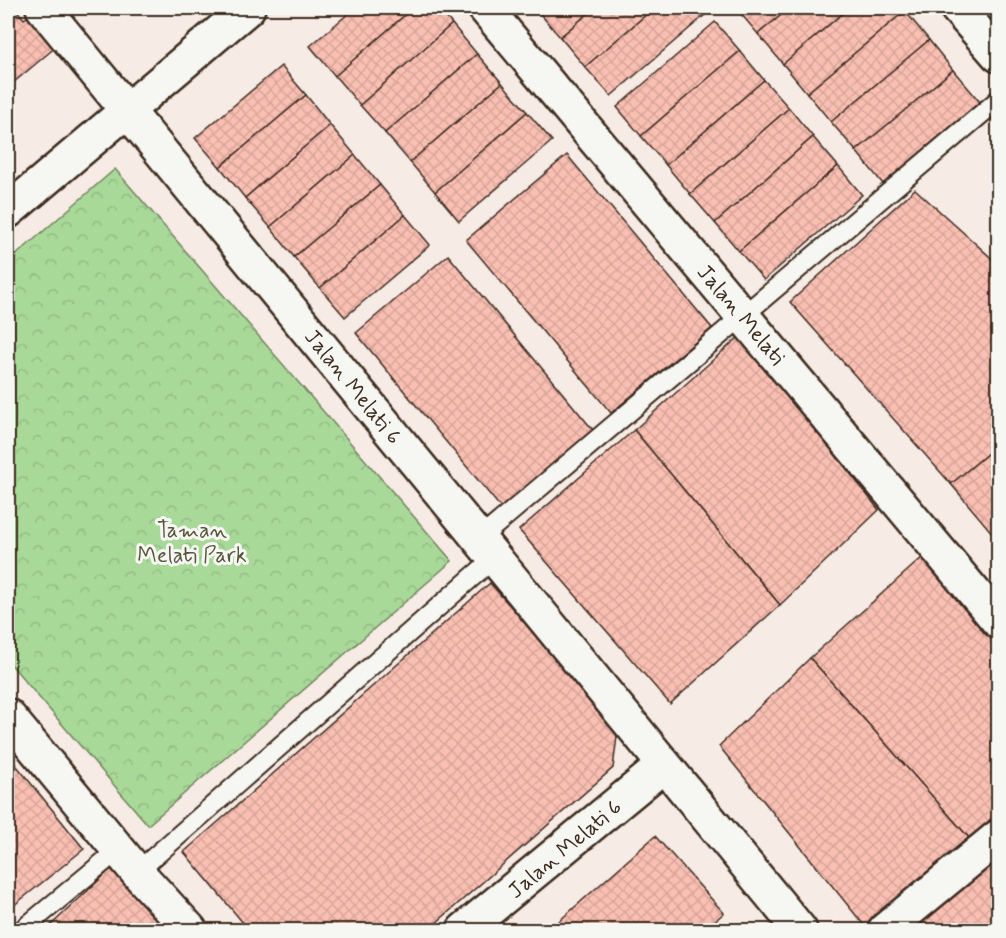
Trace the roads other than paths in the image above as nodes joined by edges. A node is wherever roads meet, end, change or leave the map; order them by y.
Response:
1 (43, 8) edge
2 (248, 8) edge
3 (485, 8) edge
4 (957, 8) edge
5 (999, 55) edge
6 (999, 100) edge
7 (126, 109) junction
8 (8, 211) edge
9 (743, 316) junction
10 (487, 548) junction
11 (999, 621) edge
12 (8, 716) edge
13 (664, 765) junction
14 (999, 837) edge
15 (127, 861) junction
16 (29, 928) edge
17 (190, 930) edge
18 (464, 930) edge
19 (800, 930) edge
20 (885, 930) edge

1 - 7 street, Jalan Melati 6
2 - 7 street
3 - 9 street, Jalan Melati
4 - 5 street
6 - 9 lane
7 - 8 street
7 - 10 street, Jalan Melati 6
9 - 10 lane
9 - 11 street, Jalan Melati
10 - 13 street, Jalan Melati 6
10 - 15 lane
12 - 15 street
13 - 18 street, Jalan Melati 6
13 - 19 street, Jalan Melati 6
14 - 20 street
15 - 16 lane
15 - 17 street

